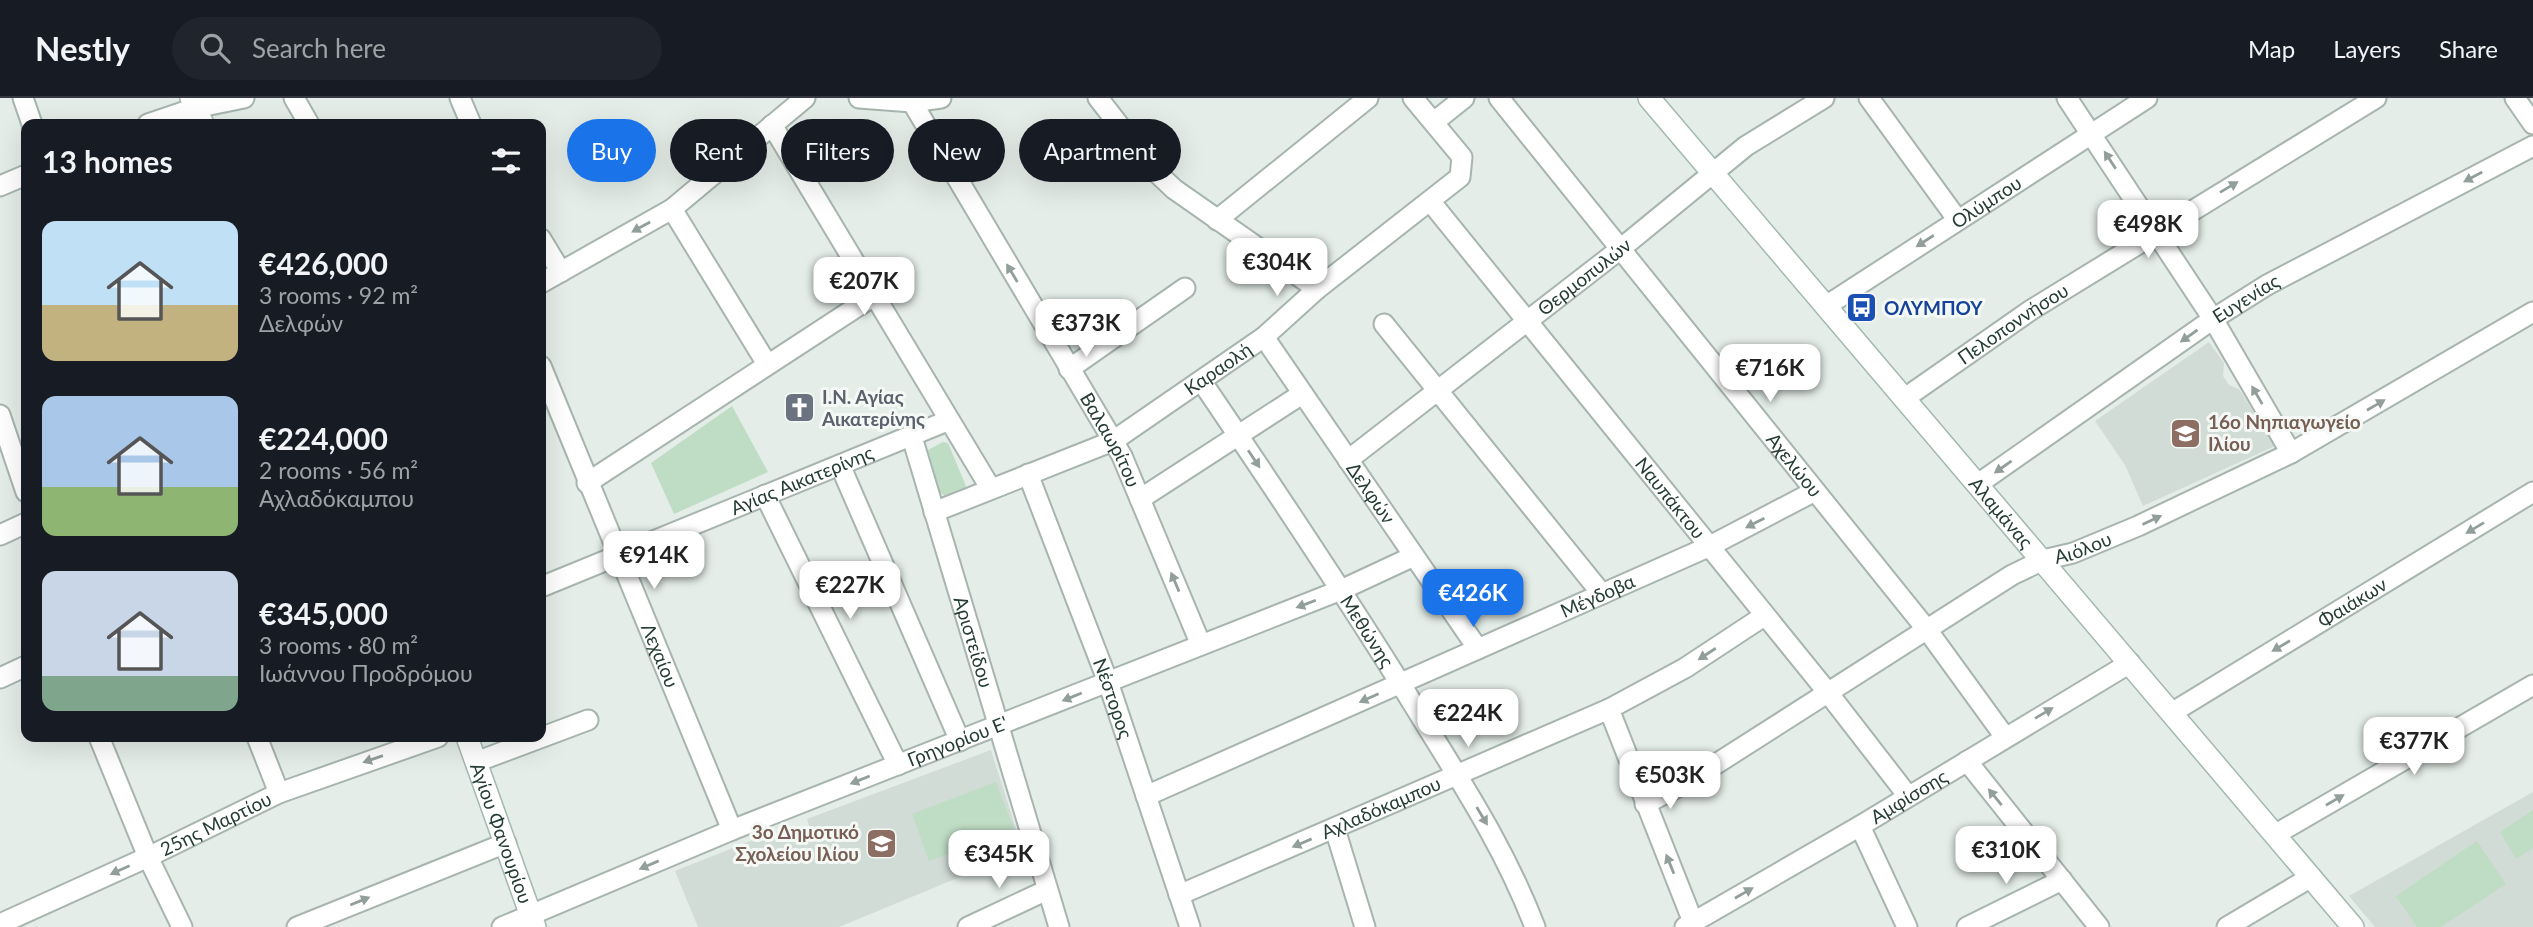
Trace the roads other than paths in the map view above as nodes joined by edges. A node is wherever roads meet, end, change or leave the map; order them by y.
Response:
1 (23, 98) edge
2 (244, 98) edge
3 (294, 98) edge
4 (460, 98) edge
5 (805, 98) edge
6 (859, 98) edge
7 (941, 98) edge
8 (1098, 98) edge
9 (1368, 98) edge
10 (1413, 98) edge
11 (1464, 98) edge
12 (1499, 98) edge
13 (1649, 98) edge
14 (1825, 98) edge
15 (1869, 98) edge
16 (2067, 98) edge
17 (2147, 98) edge
18 (2376, 98) edge
19 (2515, 98) edge
20 (912, 102) junction
21 (196, 110) edge
22 (30, 119) edge
23 (165, 119) edge
24 (306, 119) edge
25 (469, 119) edge
26 (1434, 122) junction
27 (2533, 124) edge
28 (772, 125) junction
29 (2092, 133) junction
30 (2533, 146) edge
31 (1713, 173) junction
32 (21, 177) edge
33 (0, 186) edge
34 (1430, 201) junction
35 (672, 209) junction
36 (1957, 219) junction
37 (1217, 220) junction
38 (2156, 232) junction
39 (546, 247) edge
40 (1619, 250) junction
41 (561, 272) junction
42 (546, 280) edge
43 (1185, 288) dead end
44 (1317, 289) junction
45 (875, 295) junction
46 (1826, 306) junction
47 (2533, 312) edge
48 (2213, 319) junction
49 (1527, 322) junction
50 (1384, 324) dead end
51 (1264, 337) junction
52 (766, 364) junction
53 (1069, 369) junction
54 (546, 379) edge
55 (1202, 382) junction
56 (1439, 390) junction
57 (1302, 394) junction
58 (1905, 398) junction
59 (0, 415) edge
60 (947, 421) junction
61 (1238, 436) junction
62 (912, 437) junction
63 (1113, 441) junction
64 (2291, 453) junction
65 (1348, 460) junction
66 (840, 465) junction
67 (1028, 474) junction
68 (21, 477) edge
69 (587, 483) junction
70 (1978, 484) junction
71 (991, 489) junction
72 (1815, 491) junction
73 (2533, 492) edge
74 (765, 495) junction
75 (1140, 499) junction
76 (934, 512) junction
77 (21, 525) edge
78 (0, 535) edge
79 (1708, 547) junction
80 (1413, 556) junction
81 (617, 557) junction
82 (2042, 560) junction
83 (546, 585) edge
84 (1341, 590) junction
85 (1602, 594) junction
86 (1764, 616) junction
87 (1928, 632) junction
88 (1201, 645) junction
89 (1478, 649) junction
90 (2130, 663) junction
91 (21, 668) edge
92 (0, 678) edge
93 (1108, 682) junction
94 (1401, 684) junction
95 (2533, 685) edge
96 (1829, 694) junction
97 (1609, 709) junction
98 (2172, 712) junction
99 (588, 720) dead end
100 (999, 726) junction
101 (546, 736) edge
102 (2005, 737) junction
103 (960, 741) junction
104 (101, 742) edge
105 (259, 742) edge
106 (424, 742) edge
107 (469, 742) edge
108 (529, 742) edge
109 (1967, 761) junction
110 (476, 762) junction
111 (898, 765) junction
112 (1458, 776) junction
113 (279, 793) junction
114 (1146, 796) junction
115 (1908, 796) junction
116 (1645, 804) junction
117 (1860, 826) junction
118 (1335, 829) junction
119 (732, 830) junction
120 (2276, 834) junction
121 (506, 843) junction
122 (148, 857) junction
123 (2311, 877) junction
124 (2062, 880) junction
125 (1047, 890) junction
126 (1179, 895) junction
127 (533, 922) edge
128 (0, 924) edge
129 (1691, 926) edge
130 (182, 927) edge
131 (297, 927) edge
132 (502, 927) edge
133 (968, 927) edge
134 (1059, 927) edge
135 (1190, 927) edge
136 (1365, 927) edge
137 (1535, 927) edge
138 (1907, 927) edge
139 (1967, 927) edge
140 (2099, 927) edge
141 (2227, 927) edge
142 (2353, 927) edge

1 - 22 street
2 - 21 street
3 - 24 street
4 - 25 street
5 - 28 street
6 - 20 street
7 - 20 street
8 - 37 street
9 - 37 street
10 - 26 street
11 - 26 street
12 - 40 street, Αχελώου
13 - 31 street, Αλαμάνας
14 - 31 street, Θερμοπυλών
15 - 36 street
16 - 29 street
17 - 29 street, Ολύμπου
38 -> 18 street, Πελοποννήσου
19 - 27 street
53 -> 20 street, Βαλαωρίτου
21 - 23 street
26 - 34 street, Καραολή
28 - 35 street
28 - 45 street
29 - 36 street, Ολύμπου
38 -> 29 street
30 -> 48 street, Ευγενίας
31 - 40 street, Θερμοπυλών
31 - 46 street, Αλαμάνας
32 - 33 street
34 - 44 street, Καραολή
34 - 49 street, Ναυπάκτου
35 -> 41 street
35 - 52 street
36 -> 46 street, Ολύμπου
37 - 44 street
38 - 48 street
38 - 58 street, Πελοποννήσου
39 - 41 street
40 - 49 street, Θερμοπυλών
40 - 72 street, Αχελώου
41 - 42 street
43 - 53 street
44 - 51 street, Καραολή
45 - 52 street
45 - 60 street
46 - 58 street, Αλαμάνας
64 -> 47 street, Αιόλου
64 -> 48 street
48 -> 70 street, Ευγενίας
49 - 56 street, Θερμοπυλών
49 - 79 street, Ναυπάκτου
50 - 56 street
51 - 55 street, Καραολή
51 - 57 street, Δελφών
52 - 69 street
53 - 63 street, Βαλαωρίτου
54 - 69 street, Λεχαίου
55 - 61 street, Μεθώνης
55 - 63 street, Καραολή
56 - 65 street, Θερμοπυλών
56 - 85 street
57 - 61 street
57 - 65 street, Δελφών
58 - 70 street, Αλαμάνας
59 - 68 street
60 - 62 street, Αγίας Αικατερίνης
60 - 71 street
61 - 75 street
61 -> 84 street, Μεθώνης
62 - 66 street, Αγίας Αικατερίνης
62 - 76 street, Αριστείδου
63 - 67 street, Καραολή
63 - 75 street, Βαλαωρίτου
82 -> 64 street, Αιόλου
65 - 80 street, Δελφών
66 - 74 street, Αγίας Αικατερίνης
66 - 103 street
67 - 71 street, Καραολή
67 - 93 street, Νέστορος
69 - 81 street, Λεχαίου
70 - 82 street, Αλαμάνας
71 - 76 street, Καραολή
72 -> 79 street, Μέγδοβα
72 - 87 street, Αχελώου
73 -> 98 street, Φαιάκων
74 - 81 street, Αγίας Αικατερίνης
74 - 111 street
88 -> 75 street, Βαλαωρίτου
76 - 100 street, Αριστείδου
77 - 78 street
79 - 85 street, Μέγδοβα
79 - 86 street, Ναυπάκτου
80 - 84 street, Γρηγορίου Ε'
80 - 89 street, Δελφών
81 - 83 street, Αγίας Αικατερίνης
81 - 119 street, Λεχαίου
82 - 87 street, Αιόλου
82 - 90 street, Αλαμάνας
84 -> 88 street, Γρηγορίου Ε'
84 - 94 street, Μεθώνης
85 - 89 street, Μέγδοβα
86 - 96 street, Ναυπάκτου
86 -> 97 street, Αχλαδόκαμπου
87 - 96 street, Αιόλου
87 - 102 street, Αχελώου
88 - 93 street, Γρηγορίου Ε'
89 - 94 street, Μέγδοβα
90 - 98 street, Αλαμάνας
102 -> 90 street, Αμφίσσης
91 - 92 street
93 -> 100 street, Γρηγορίου Ε'
93 - 114 street, Νέστορος
94 - 112 street, Μεθώνης
94 -> 114 street, Μέγδοβα
120 -> 95 street
96 - 115 street, Ναυπάκτου
96 - 116 street, Αιόλου
97 - 112 street, Αχλαδόκαμπου
97 - 116 street
98 - 120 street, Αλαμάνας
99 - 101 street
100 - 103 street, Γρηγορίου Ε'
100 - 125 street, Αριστείδου
102 - 109 street, Αμφίσσης
103 - 111 street, Γρηγορίου Ε'
104 - 122 street
105 - 113 street
106 -> 113 street, 25ης Μαρτίου
107 - 110 street, Αγίου Φανουρίου
108 - 110 street
109 - 115 street, Αμφίσσης
124 -> 109 street
110 - 121 street, Αγίου Φανουρίου
111 -> 119 street, Γρηγορίου Ε'
112 - 118 street, Αχλαδόκαμπου
112 -> 137 street, Μεθώνης
113 - 122 street, 25ης Μαρτίου
114 - 126 street, Νέστορος
115 - 117 street, Αμφίσσης
129 -> 116 street
129 -> 117 street, Αμφίσσης
117 - 138 street
118 -> 126 street, Αχλαδόκαμπου
118 - 136 street
119 -> 127 street, Γρηγορίου Ε'
120 - 123 street, Αλαμάνας
121 - 127 street, Αγίου Φανουρίου
131 -> 121 street
122 -> 128 street, 25ης Μαρτίου
122 - 130 street
123 - 141 street
123 - 142 street, Αλαμάνας
124 - 139 street
124 - 140 street
125 - 133 street
125 - 134 street, Αριστείδου
126 - 135 street, Νέστορος
127 - 132 street, Γρηγορίου Ε'

